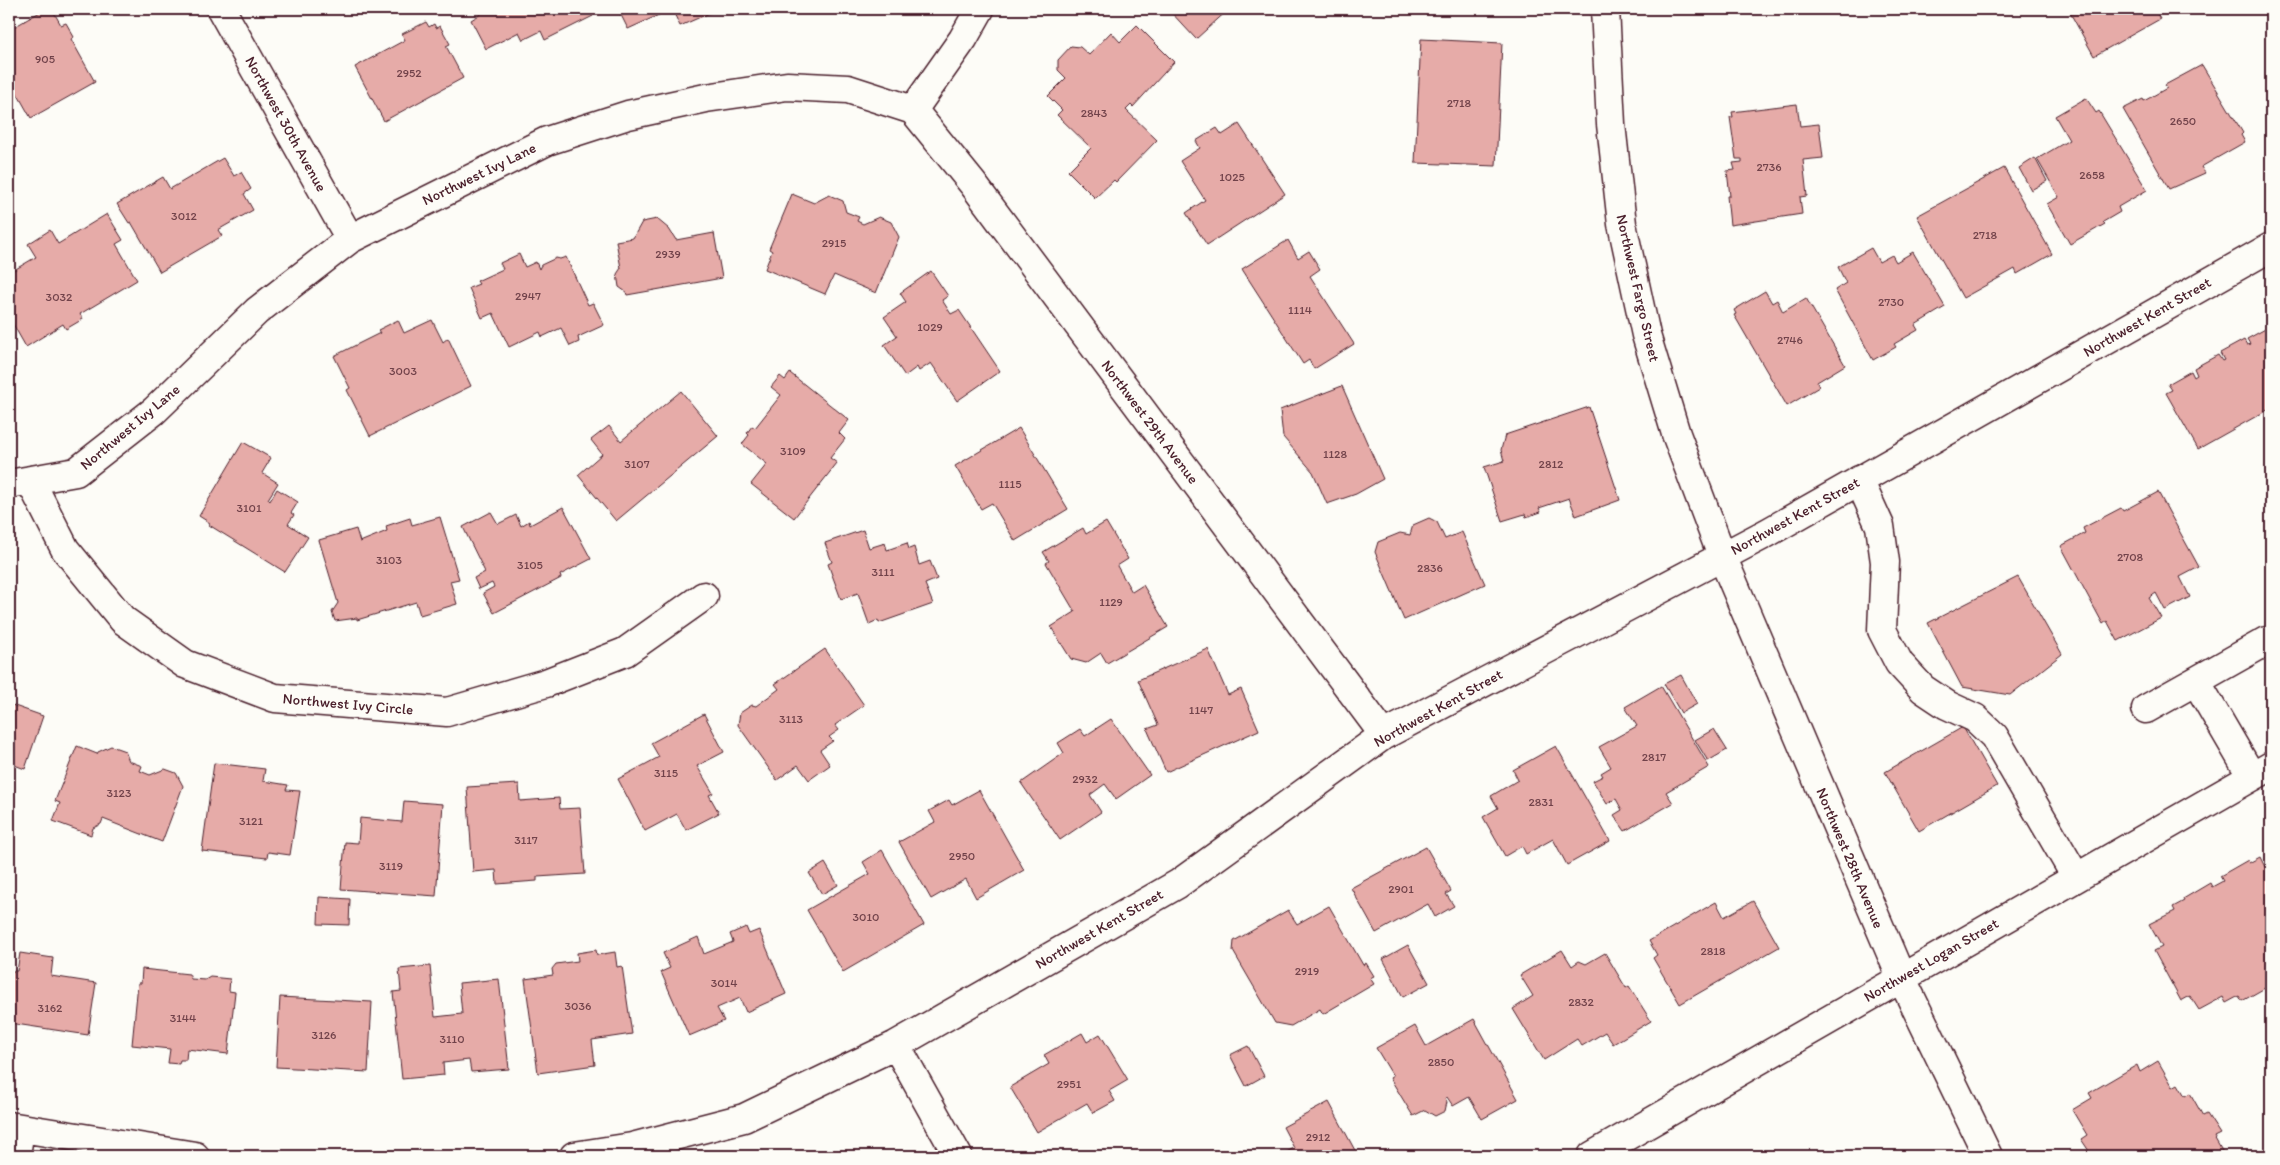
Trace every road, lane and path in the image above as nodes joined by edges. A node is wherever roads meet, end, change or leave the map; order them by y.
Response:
1 (221, 9) edge
2 (980, 9) edge
3 (1604, 9) edge
4 (913, 110) junction
5 (350, 239) junction
6 (2271, 247) edge
7 (1859, 480) junction
8 (19, 482) edge
9 (1722, 556) junction
10 (704, 596) dead end
11 (2267, 641) dead end
12 (2196, 681) junction
13 (2146, 709) dead end
14 (1384, 735) junction
15 (2262, 771) edge
16 (2076, 877) junction
17 (1901, 977) junction
18 (896, 1045) junction
19 (15, 1127) edge
20 (16, 1156) edge
21 (195, 1156) edge
22 (574, 1156) edge
23 (958, 1156) edge
24 (1592, 1156) edge
25 (1988, 1156) edge

1 - 5 street, Northwest 30th Avenue
2 - 4 street
3 - 9 street, Northwest Fargo Street
4 - 5 street, Northwest Ivy Lane
4 - 14 street, Northwest 29th Avenue
5 - 8 street, Northwest Ivy Lane
6 - 7 street, Northwest Kent Street
7 - 9 street, Northwest Kent Street
7 - 16 street
8 - 10 street, Northwest Ivy Circle
9 - 14 street, Northwest Kent Street
9 - 17 street, Northwest 28th Avenue
11 - 12 street
12 - 13 street
12 - 15 street
14 - 18 street, Northwest Kent Street
15 - 16 street, Northwest Logan Street
16 - 17 street, Northwest Logan Street
17 - 24 street, Northwest Logan Street
17 - 25 street, Northwest 28th Avenue
18 - 22 street, Northwest Kent Street
18 - 23 street
19 - 20 street
19 - 21 street

